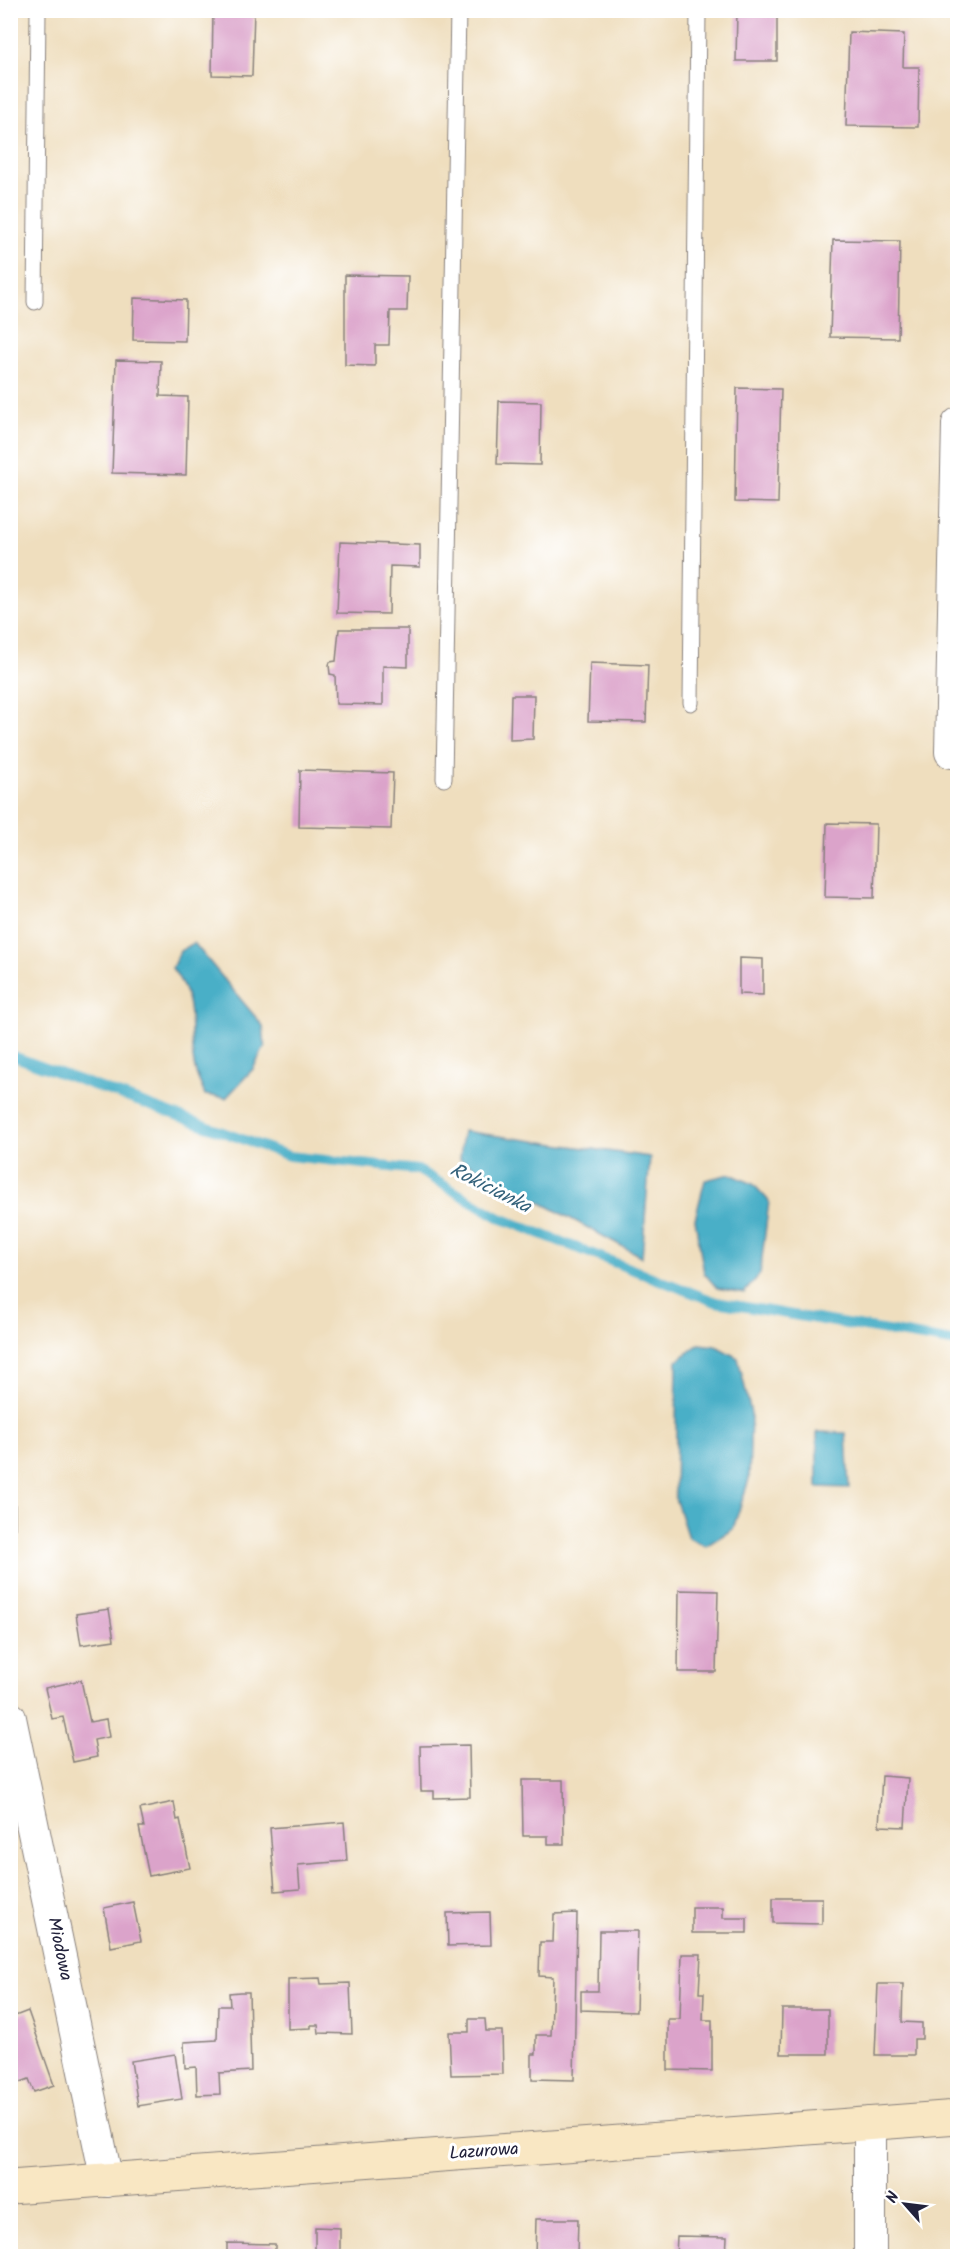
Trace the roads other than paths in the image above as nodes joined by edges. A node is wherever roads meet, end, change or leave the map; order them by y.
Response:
1 (38, 10) edge
2 (458, 10) edge
3 (698, 10) edge
4 (35, 302) dead end
5 (957, 424) edge
6 (691, 703) dead end
7 (951, 752) dead end
8 (444, 779) dead end
9 (10, 1718) edge
10 (957, 2117) edge
11 (870, 2123) junction
12 (107, 2181) junction
13 (10, 2187) edge
14 (870, 2256) edge

1 - 4 lane
2 - 8 lane
3 - 6 lane
5 - 7 street
9 - 12 street, Miodowa
10 - 11 street, Lazurowa
11 - 12 street, Lazurowa
11 - 14 street
12 - 13 street, Lazurowa

